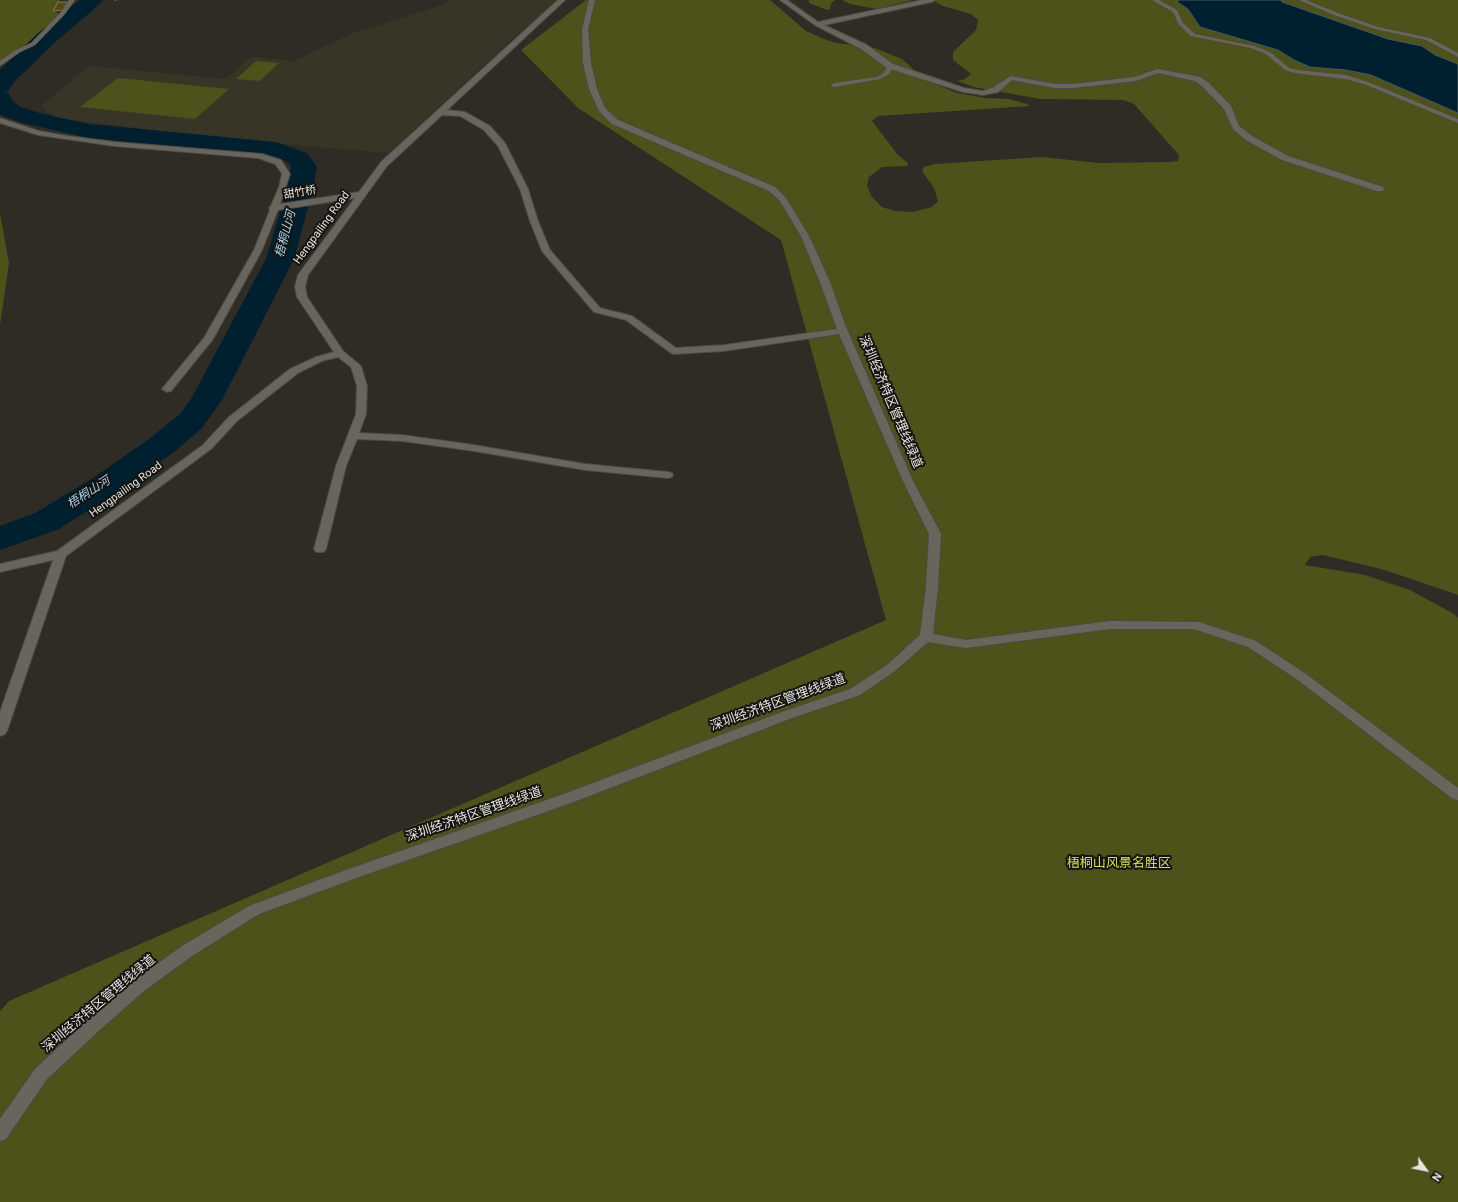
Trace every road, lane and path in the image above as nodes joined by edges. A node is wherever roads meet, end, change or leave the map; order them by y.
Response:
1 (72, 0) edge
2 (114, 0) edge
3 (118, 0) edge
4 (562, 0) edge
5 (592, 0) edge
6 (783, 0) edge
7 (932, 0) edge
8 (1155, 0) edge
9 (1302, 0) edge
10 (817, 24) junction
11 (1458, 55) edge
12 (0, 64) edge
13 (890, 66) junction
14 (834, 86) dead end
15 (439, 112) junction
16 (0, 120) edge
17 (1458, 121) edge
18 (1380, 189) dead end
19 (362, 194) junction
20 (273, 208) junction
21 (843, 331) junction
22 (340, 353) junction
23 (167, 389) dead end
24 (353, 436) junction
25 (668, 475) dead end
26 (320, 549) dead end
27 (61, 554) junction
28 (0, 568) edge
29 (926, 637) junction
30 (0, 731) edge
31 (1458, 795) edge
32 (0, 1133) edge

1 - 12 lane
2 - 3 path
4 - 15 street, Hengpailing Road
5 - 21 street, 深圳经济特区管理线绿道
6 - 10 street
7 - 10 street
8 - 17 lane
9 - 11 lane
10 - 13 street
13 - 14 lane
13 - 18 street
15 - 19 street, Hengpailing Road
15 - 21 street
16 - 20 street
19 - 20 street, 甜竹桥
19 - 22 street, Hengpailing Road
20 - 23 street
21 - 29 street, 深圳经济特区管理线绿道
22 - 24 street, Hengpailing Road
22 - 27 street
24 - 25 street
24 - 26 street, Hengpailing Road
27 - 28 street
27 - 30 street
29 - 31 street
29 - 32 street, 深圳经济特区管理线绿道

